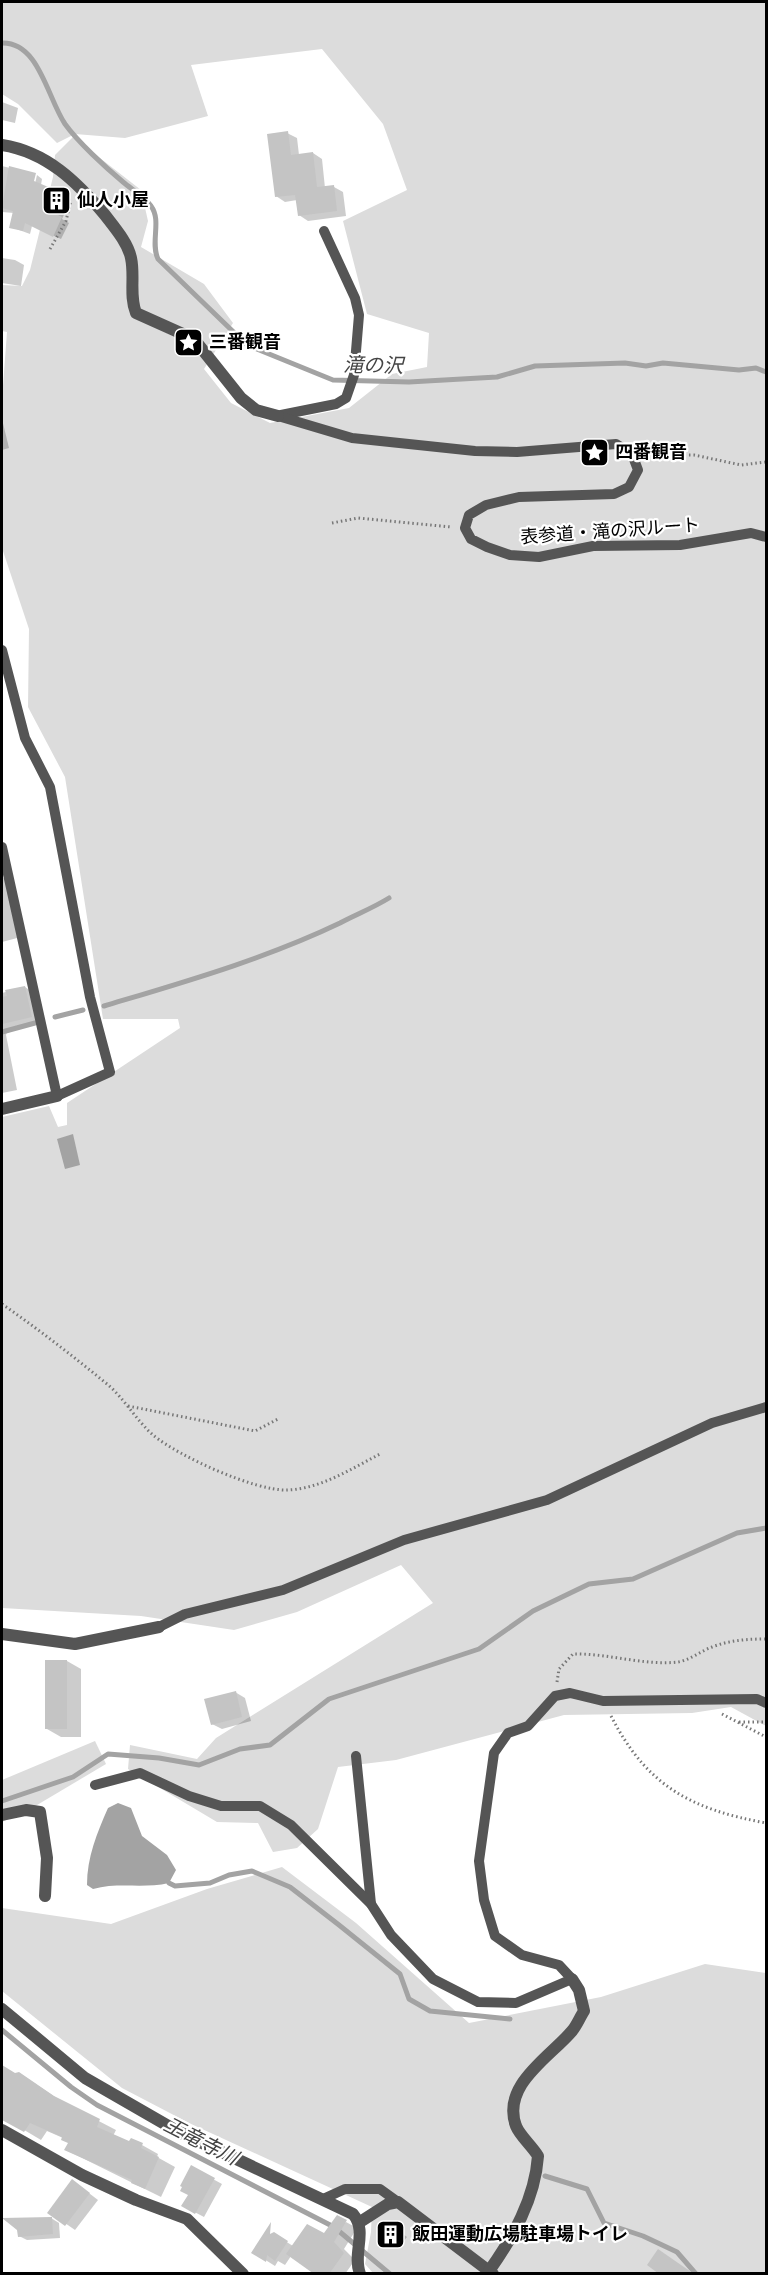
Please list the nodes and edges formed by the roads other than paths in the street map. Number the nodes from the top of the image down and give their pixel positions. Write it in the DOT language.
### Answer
graph roads {
  1 [pos="2,145"];
  2 [pos="324,231"];
  3 [pos="278,416"];
  4 [pos="766,537"];
  5 [pos="2,650"];
  6 [pos="2,847"];
  7 [pos="57,1096"];
  8 [pos="2,1109"];
  9 [pos="766,1407"];
  10 [pos="159,1627"];
  11 [pos="2,1634"];
  12 [pos="766,1702"];
  13 [pos="356,1756"];
  14 [pos="95,1785"];
  15 [pos="2,1815"];
  16 [pos="45,1896"];
  17 [pos="371,1904"];
  18 [pos="572,1979"];
  19 [pos="2,2009"];
  20 [pos="2,2130"];
  21 [pos="323,2199"];
  22 [pos="398,2202"];
  23 [pos="361,2226"];
  24 [pos="491,2272"];
  25 [pos="243,2274"];
  26 [pos="360,2274"];
  1 -- 3 [label="street"];
  2 -- 3 [label="lane"];
  3 -- 4 [label="lane, 表参道・滝の沢ルート"];
  5 -- 7 [label="lane"];
  6 -- 7 [label="lane"];
  7 -- 8 [label="street"];
  9 -- 10 [label="lane"];
  10 -- 11 [label="street"];
  12 -- 18 [label="lane"];
  13 -- 17 [label="lane"];
  14 -- 17 [label="lane"];
  15 -- 16 [label="street"];
  17 -- 18 [label="lane"];
  18 -- 24 [label="street"];
  19 -- 21 [label="street"];
  20 -- 25 [label="street"];
  21 -- 22 [label="lane"];
  21 -- 23 [label="street"];
  22 -- 23 [label="street"];
  22 -- 24 [label="street"];
  23 -- 26 [label="street"];
}
